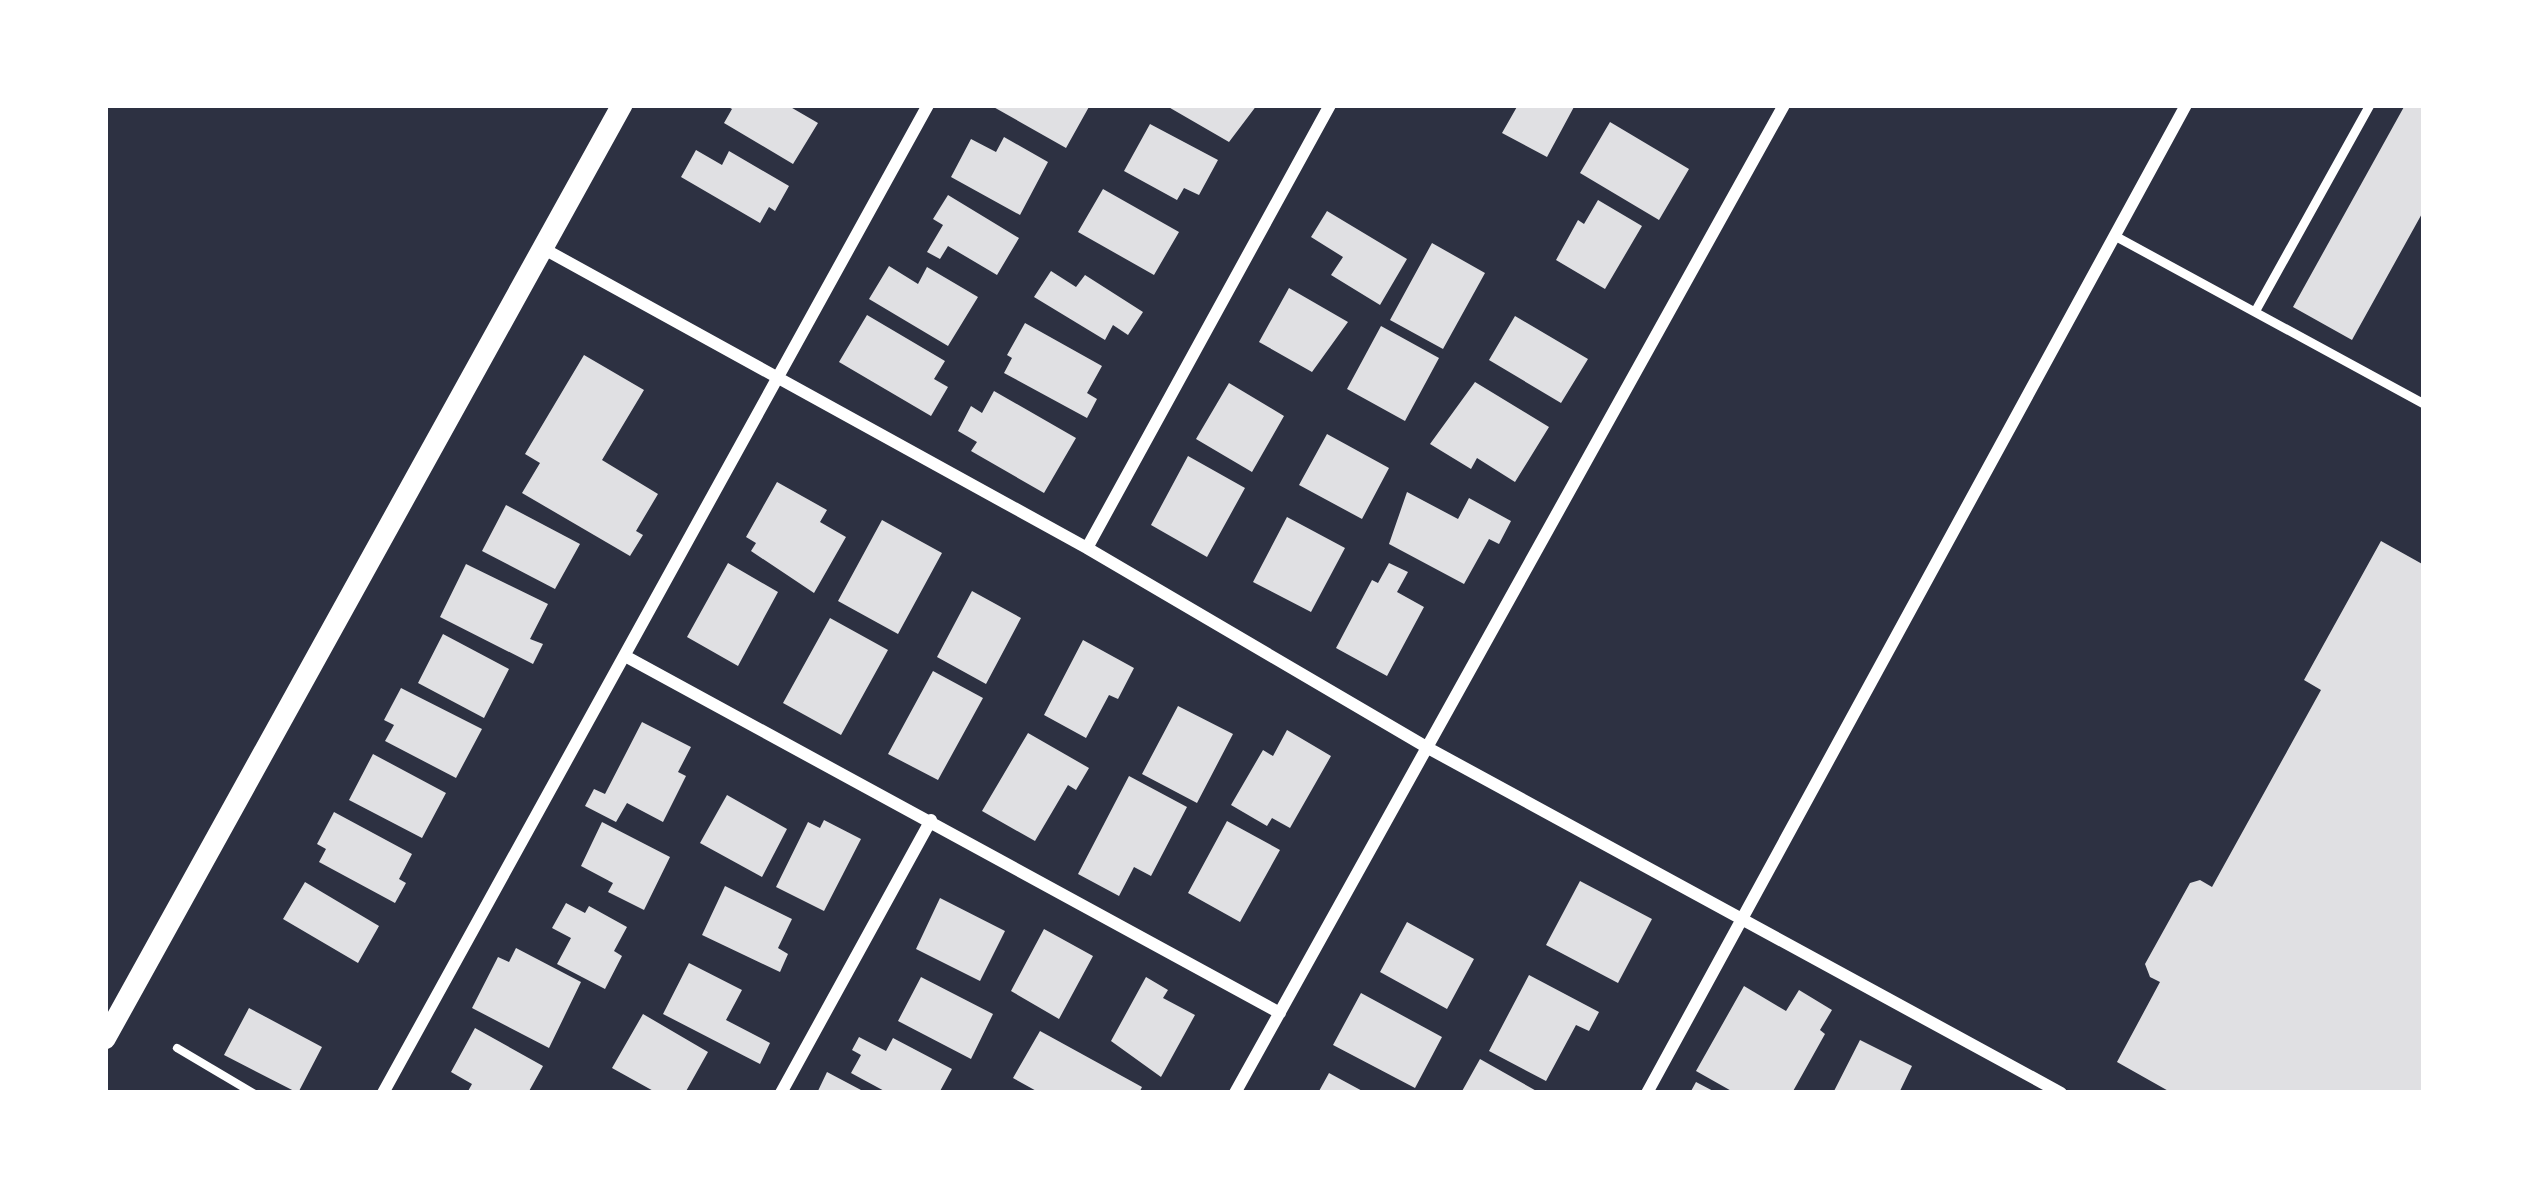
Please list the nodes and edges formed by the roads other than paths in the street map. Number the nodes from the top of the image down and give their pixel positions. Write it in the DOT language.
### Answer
graph roads {
  1 [pos="622,105"];
  2 [pos="928,105"];
  3 [pos="1330,105"];
  4 [pos="1784,105"];
  5 [pos="2186,105"];
  6 [pos="2370,105"];
  7 [pos="2115,236"];
  8 [pos="546,250"];
  9 [pos="2255,312"];
  10 [pos="777,381"];
  11 [pos="2424,404"];
  12 [pos="1087,548"];
  13 [pos="625,656"];
  14 [pos="1428,748"];
  15 [pos="931,820"];
  16 [pos="1745,917"];
  17 [pos="111,1012"];
  18 [pos="1280,1013"];
  19 [pos="105,1040"];
  20 [pos="383,1093"];
  21 [pos="781,1093"];
  22 [pos="1235,1093"];
  23 [pos="1647,1093"];
  24 [pos="2061,1093"];
  1 -- 8 [label="street"];
  2 -- 10 [label="street"];
  3 -- 12 [label="street"];
  4 -- 14 [label="street"];
  5 -- 7 [label="street"];
  6 -- 9 [label="lane"];
  7 -- 9 [label="lane"];
  7 -- 16 [label="street"];
  8 -- 10 [label="street"];
  8 -- 17 [label="street"];
  9 -- 11 [label="lane"];
  10 -- 12 [label="street"];
  10 -- 13 [label="street"];
  12 -- 14 [label="street"];
  13 -- 15 [label="street"];
  13 -- 20 [label="street"];
  14 -- 16 [label="street"];
  14 -- 18 [label="street"];
  15 -- 18 [label="street"];
  15 -- 21 [label="street"];
  16 -- 23 [label="street"];
  16 -- 24 [label="street"];
  17 -- 19 [label="street"];
  18 -- 22 [label="street"];
}
